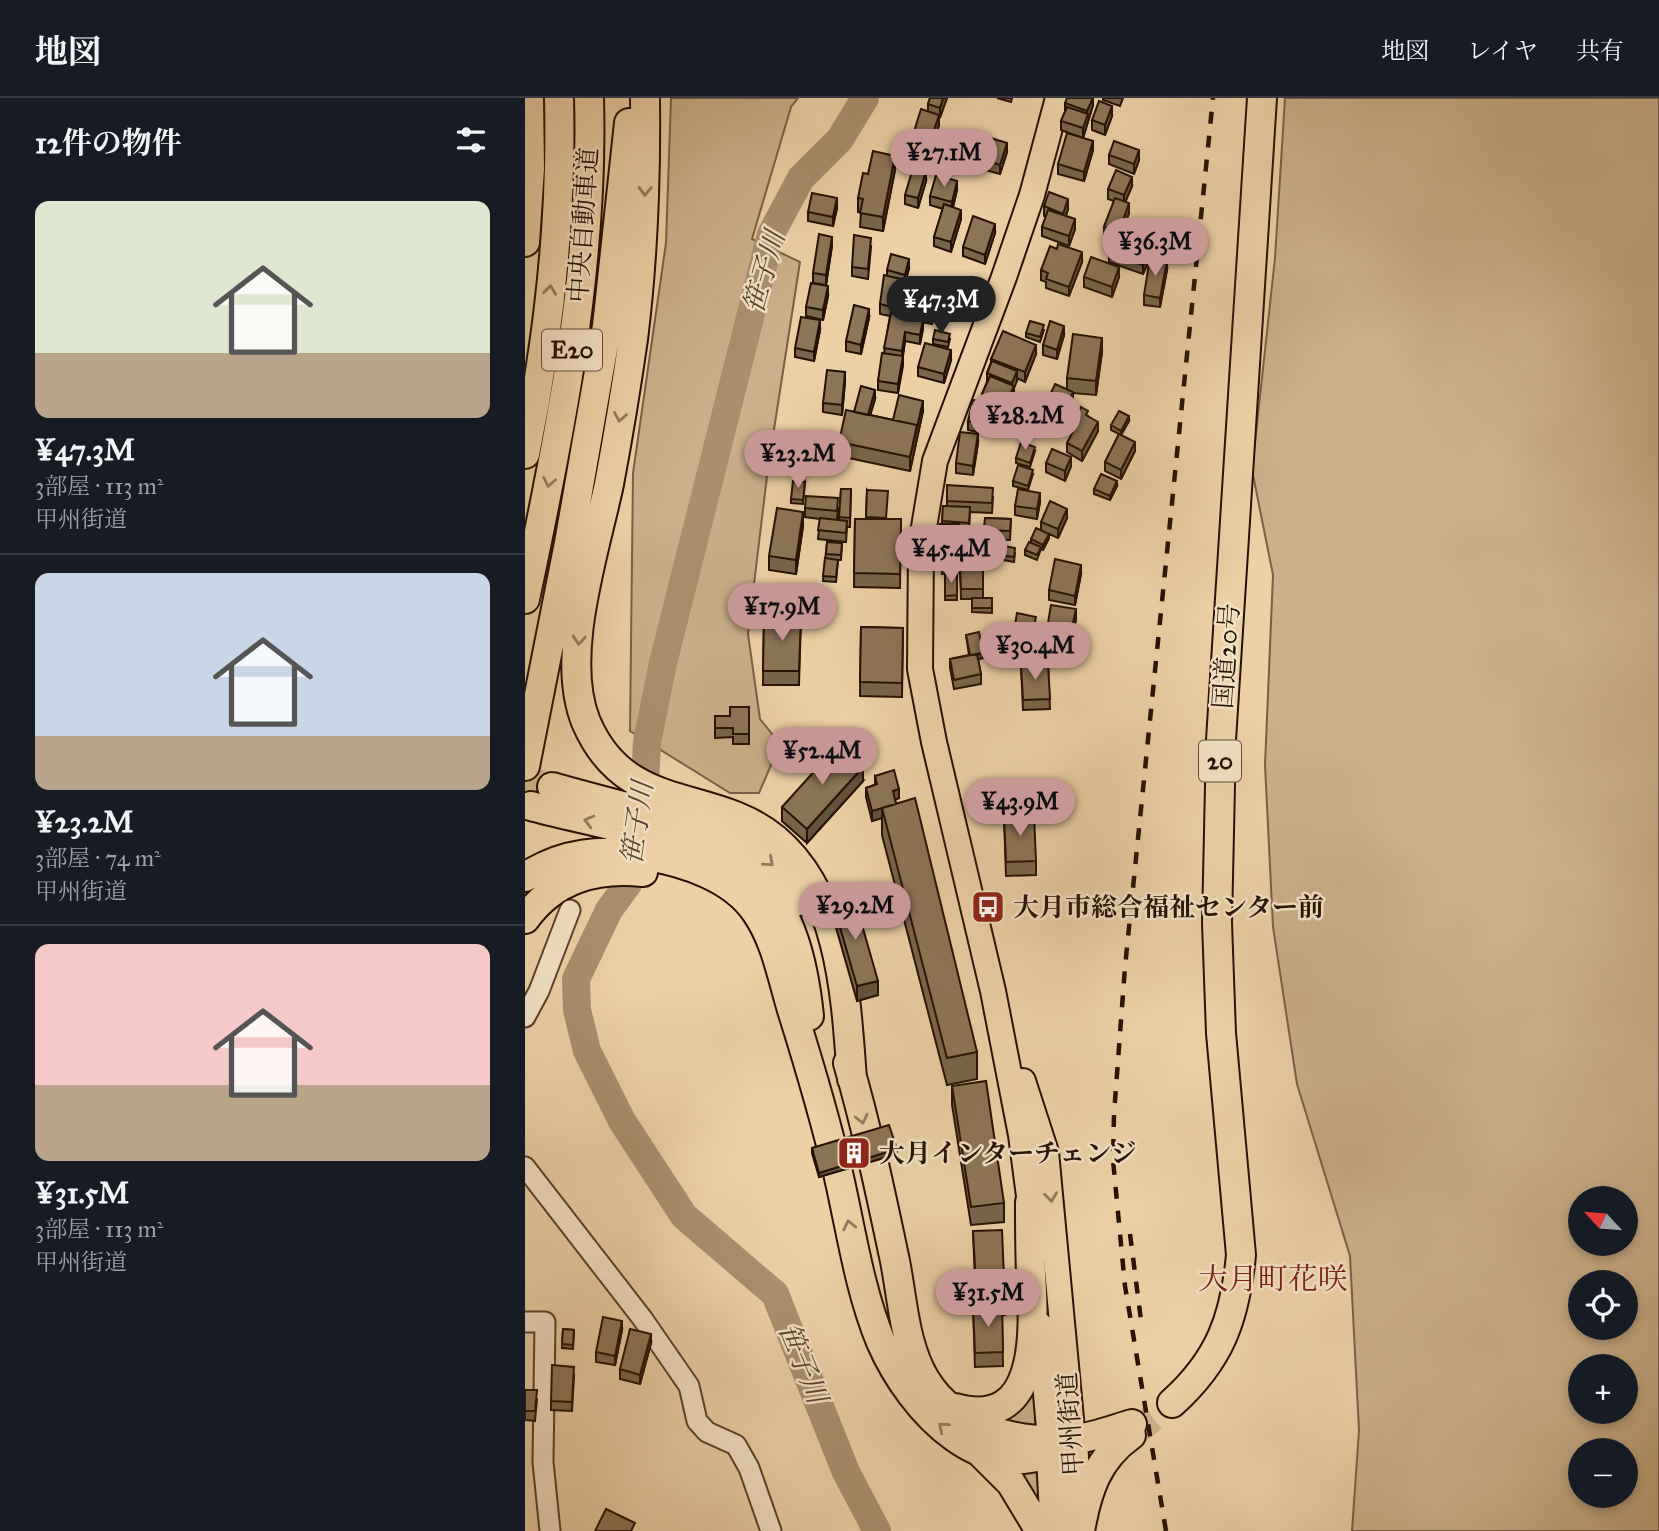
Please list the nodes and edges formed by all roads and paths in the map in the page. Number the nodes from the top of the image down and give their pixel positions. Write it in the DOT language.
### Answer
graph roads {
  1 [pos="529,98"];
  2 [pos="559,98"];
  3 [pos="589,98"];
  4 [pos="630,98"];
  5 [pos="645,98"];
  6 [pos="1058,98"];
  7 [pos="1262,98"];
  8 [pos="525,242"];
  9 [pos="525,454"];
  10 [pos="525,599"];
  11 [pos="525,766"];
  12 [pos="550,799"];
  13 [pos="703,849"];
  14 [pos="565,869"];
  15 [pos="525,877"];
  16 [pos="570,911"];
  17 [pos="525,919"];
  18 [pos="993,990"];
  19 [pos="525,1017"];
  20 [pos="816,1088"];
  21 [pos="526,1176"];
  22 [pos="1030,1202"];
  23 [pos="525,1322"];
  24 [pos="1172,1404"];
  25 [pos="949,1406"];
  26 [pos="1058,1445"];
  27 [pos="979,1452"];
  28 [pos="550,1531"];
  29 [pos="771,1531"];
  30 [pos="1040,1531"];
  31 [pos="1055,1531"];
  32 [pos="1079,1531"];
  1 -- 8 [label="highway"];
  9 -- 2 [label="highway, 中央自動車道 / E20, one-way"];
  3 -- 10 [label="highway, 中央自動車道 / E20, one-way"];
  4 -- 11 [label="highway"];
  5 -- 13 [label="highway, one-way"];
  6 -- 18 [label="main road, 甲州街道"];
  7 -- 24 [label="highway, 国道20号 / 20"];
  12 -- 13 [label="highway"];
  13 -- 14 [label="highway"];
  13 -- 20 [label="highway"];
  20 -- 13 [label="highway, one-way"];
  13 -- 25 [label="highway, one-way"];
  14 -- 15 [label="highway"];
  14 -- 17 [label="highway"];
  16 -- 19 [label="street"];
  18 -- 22 [label="main road, 甲州街道"];
  18 -- 26 [label="main road, 甲州街道, one-way"];
  27 -- 20 [label="highway, one-way"];
  21 -- 29 [label="street"];
  22 -- 25 [label="highway"];
  22 -- 26 [label="main road, 甲州街道"];
  23 -- 28 [label="street"];
  25 -- 26 [label="highway"];
  26 -- 27 [label="highway"];
  26 -- 31 [label="highway, 甲州街道"];
  26 -- 32 [label="highway, 甲州街道"];
  26 -- 32 [label="highway"];
  27 -- 30 [label="highway"];
}
